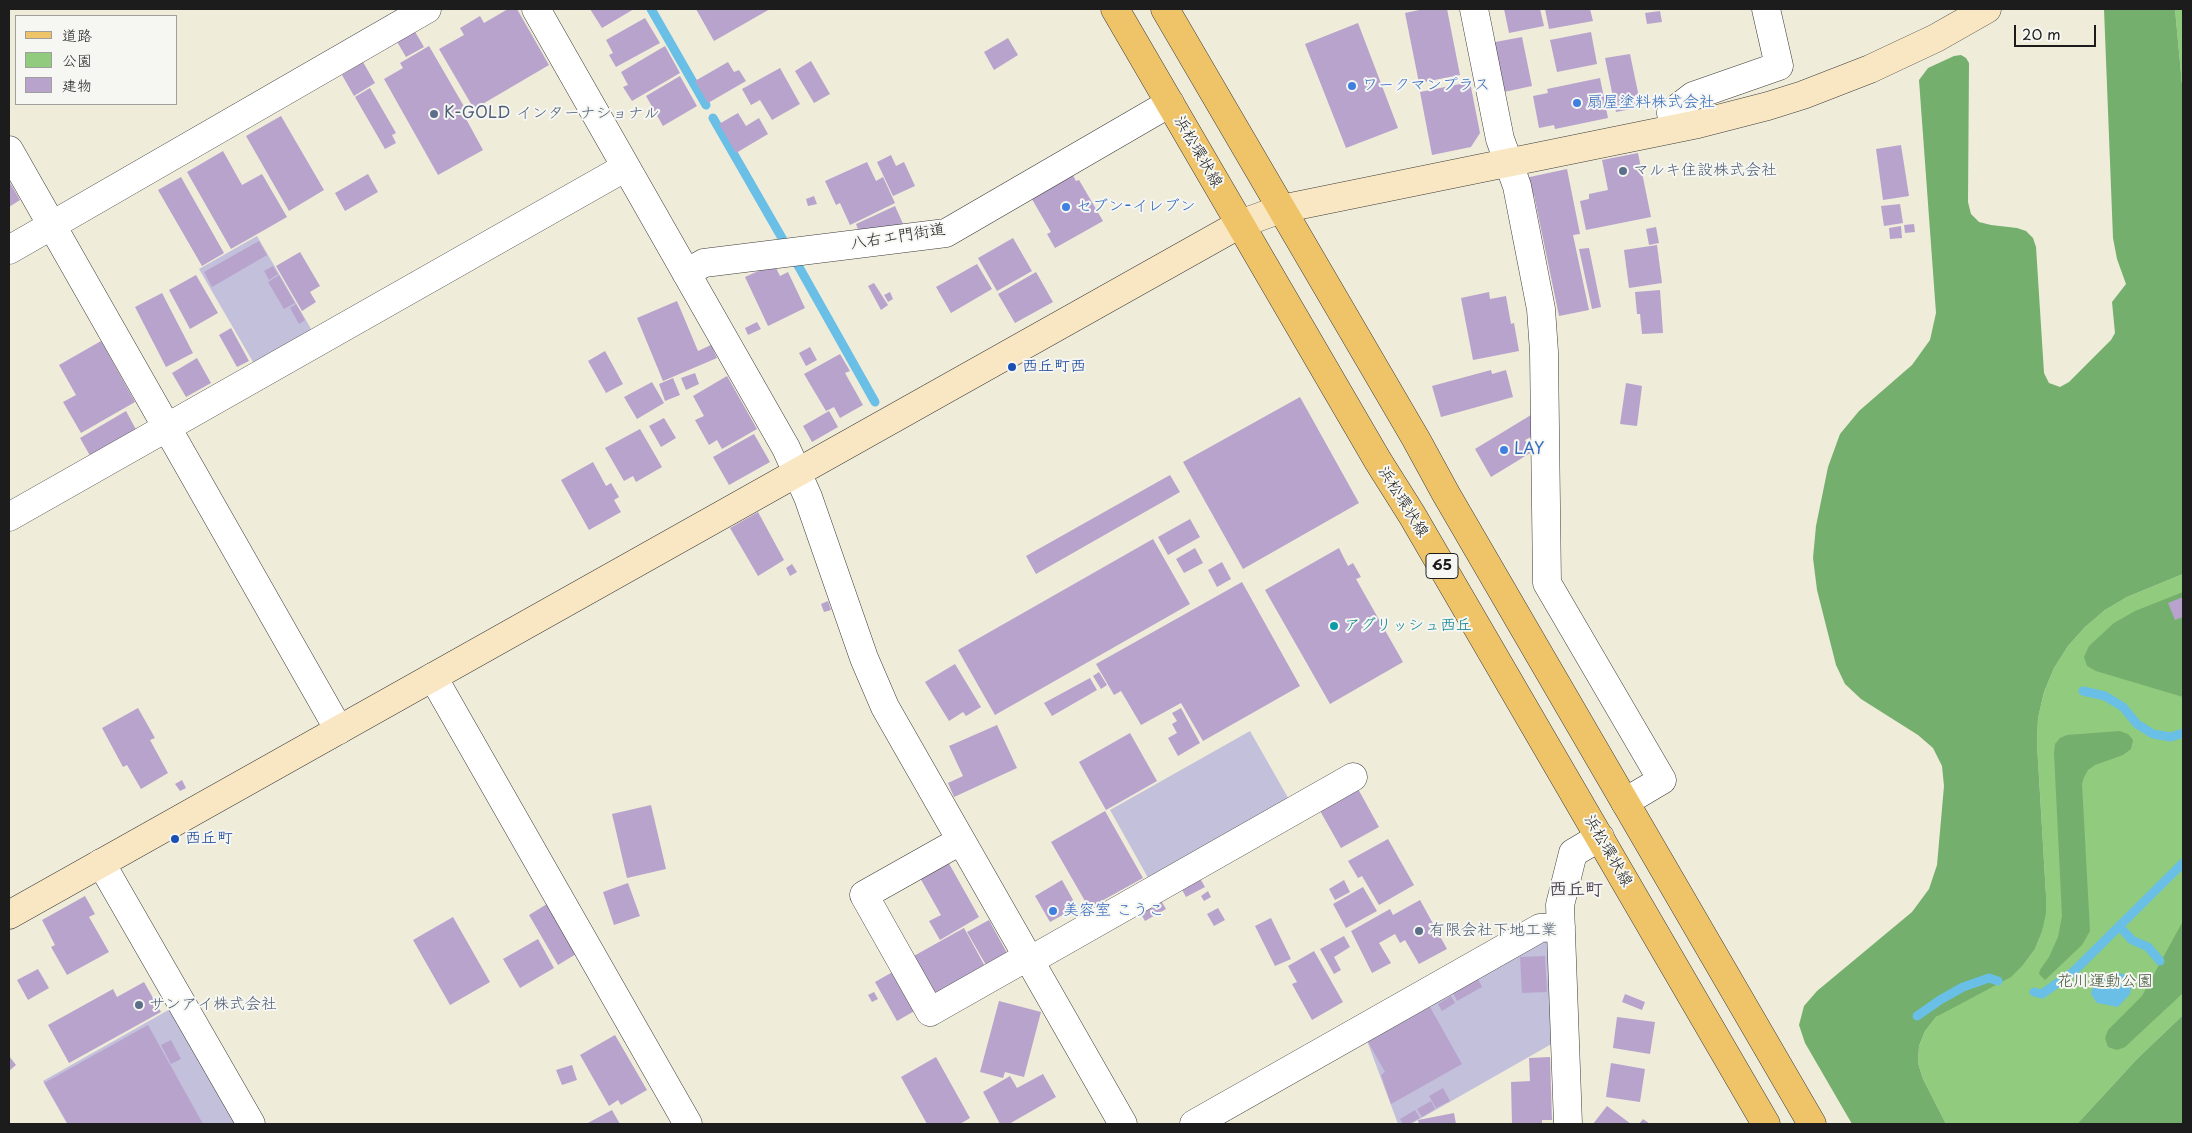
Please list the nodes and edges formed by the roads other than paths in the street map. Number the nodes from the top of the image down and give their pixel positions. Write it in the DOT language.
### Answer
graph roads {
  1 [pos="428,9"];
  2 [pos="536,9"];
  3 [pos="1115,9"];
  4 [pos="1165,9"];
  5 [pos="1474,9"];
  6 [pos="1766,9"];
  7 [pos="1987,9"];
  8 [pos="1170,104"];
  9 [pos="1674,128"];
  10 [pos="9,150"];
  11 [pos="1508,162"];
  12 [pos="626,167"];
  13 [pos="1281,209"];
  14 [pos="1240,224"];
  15 [pos="52,226"];
  16 [pos="9,250"];
  17 [pos="686,274"];
  18 [pos="167,426"];
  19 [pos="797,473"];
  20 [pos="9,517"];
  21 [pos="433,677"];
  22 [pos="339,730"];
  23 [pos="1353,777"];
  24 [pos="1625,802"];
  25 [pos="1600,838"];
  26 [pos="960,841"];
  27 [pos="102,863"];
  28 [pos="9,915"];
  29 [pos="1561,927"];
  30 [pos="1028,959"];
  31 [pos="251,1124"];
  32 [pos="688,1124"];
  33 [pos="1122,1124"];
  34 [pos="1194,1124"];
  35 [pos="1568,1124"];
  36 [pos="1766,1124"];
  37 [pos="1812,1124"];
  1 -- 15 [label="street"];
  2 -- 12 [label="street"];
  3 -- 8 [label="main road, 浜松環状線 / 65"];
  4 -- 13 [label="main road, 65"];
  5 -- 11 [label="street"];
  6 -- 9 [label="street"];
  7 -- 9 [label="street"];
  8 -- 14 [label="main road, 浜松環状線 / 65"];
  8 -- 17 [label="street, 八右エ門街道"];
  9 -- 11 [label="street"];
  10 -- 15 [label="street"];
  11 -- 13 [label="street"];
  11 -- 24 [label="street"];
  12 -- 17 [label="street"];
  12 -- 18 [label="street"];
  13 -- 14 [label="street"];
  13 -- 24 [label="main road, 65"];
  14 -- 19 [label="street"];
  14 -- 25 [label="main road, 浜松環状線 / 65"];
  15 -- 16 [label="street"];
  15 -- 18 [label="street"];
  17 -- 19 [label="street"];
  18 -- 20 [label="street"];
  18 -- 22 [label="street"];
  19 -- 21 [label="street"];
  19 -- 26 [label="street"];
  21 -- 22 [label="street"];
  21 -- 32 [label="street"];
  22 -- 27 [label="street"];
  23 -- 30 [label="street"];
  24 -- 37 [label="main road, 65"];
  25 -- 29 [label="street"];
  25 -- 36 [label="main road, 浜松環状線 / 65"];
  26 -- 30 [label="street"];
  26 -- 30 [label="street"];
  27 -- 28 [label="street"];
  27 -- 31 [label="street"];
  29 -- 34 [label="street"];
  29 -- 35 [label="street"];
  30 -- 33 [label="street"];
}
